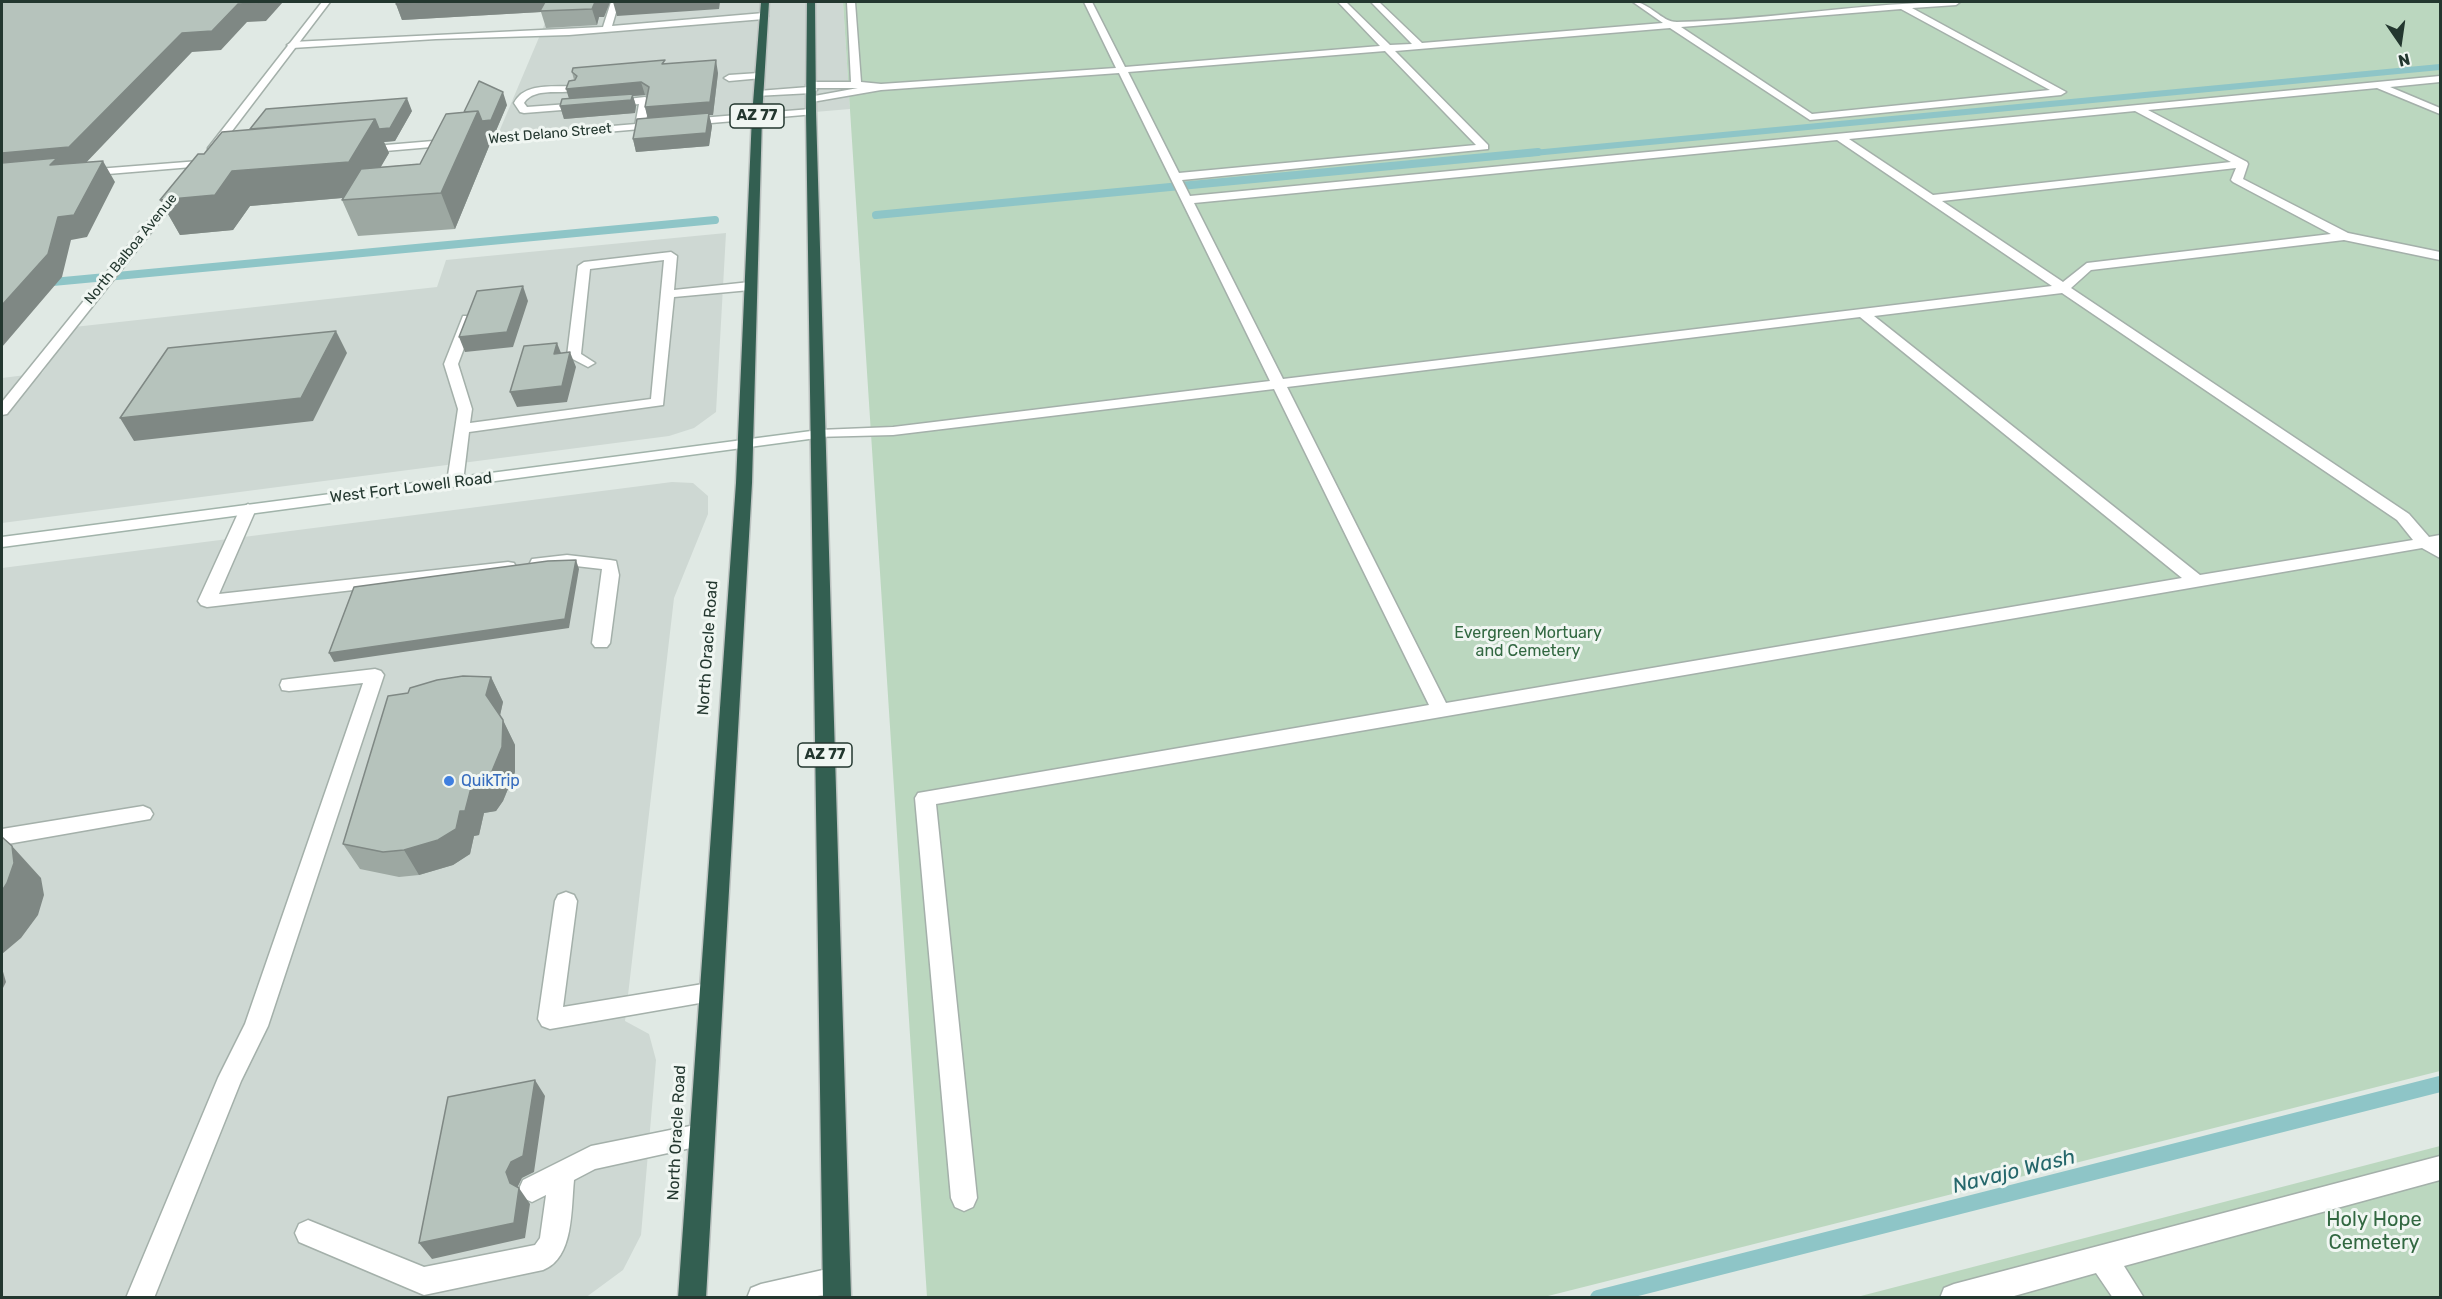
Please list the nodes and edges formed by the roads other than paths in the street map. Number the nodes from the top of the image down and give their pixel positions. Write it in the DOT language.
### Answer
graph roads {
  1 [pos="326,2"];
  2 [pos="615,2"];
  3 [pos="811,2"];
  4 [pos="851,2"];
  5 [pos="1088,2"];
  6 [pos="1342,2"];
  7 [pos="1375,2"];
  8 [pos="1637,2"];
  9 [pos="1956,2"];
  10 [pos="1897,4"];
  11 [pos="730,6"];
  12 [pos="765,8"];
  13 [pos="709,20"];
  14 [pos="1671,25"];
  15 [pos="607,29"];
  16 [pos="292,45"];
  17 [pos="1420,46"];
  18 [pos="1387,49"];
  19 [pos="1122,70"];
  20 [pos="759,76"];
  21 [pos="729,78"];
  22 [pos="2440,79"];
  23 [pos="856,85"];
  24 [pos="2378,85"];
  25 [pos="881,87"];
  26 [pos="574,89"];
  27 [pos="758,94"];
  28 [pos="811,97"];
  29 [pos="2136,108"];
  30 [pos="2440,111"];
  31 [pos="757,116"];
  32 [pos="640,126"];
  33 [pos="1839,137"];
  34 [pos="345,151"];
  35 [pos="228,161"];
  36 [pos="201,164"];
  37 [pos="2243,164"];
  38 [pos="72,174"];
  39 [pos="1175,177"];
  40 [pos="1186,200"];
  41 [pos="1931,200"];
  42 [pos="2344,236"];
  43 [pos="2417,251"];
  44 [pos="2440,256"];
  45 [pos="2440,263"];
  46 [pos="750,286"];
  47 [pos="2062,289"];
  48 [pos="668,294"];
  49 [pos="472,307"];
  50 [pos="1863,313"];
  51 [pos="588,363"];
  52 [pos="1280,384"];
  53 [pos="2,411"];
  54 [pos="462,429"];
  55 [pos="819,434"];
  56 [pos="745,444"];
  57 [pos="454,482"];
  58 [pos="248,509"];
  59 [pos="2,542"];
  60 [pos="2435,545"];
  61 [pos="2196,581"];
  62 [pos="602,643"];
  63 [pos="289,685"];
  64 [pos="1440,709"];
  65 [pos="143,814"];
  66 [pos="2,837"];
  67 [pos="566,902"];
  68 [pos="710,993"];
  69 [pos="700,1136"];
  70 [pos="2440,1168"];
  71 [pos="562,1174"];
  72 [pos="532,1189"];
  73 [pos="964,1198"];
  74 [pos="308,1233"];
  75 [pos="2102,1258"];
  76 [pos="837,1289"];
  77 [pos="140,1298"];
  78 [pos="692,1298"];
  79 [pos="761,1298"];
  80 [pos="1954,1298"];
  81 [pos="2130,1298"];
  1 -- 16 [label="street, North Balboa Avenue"];
  2 -- 15 [label="street"];
  3 -- 28 [label="highway, AZ 77"];
  4 -- 23 [label="street"];
  5 -- 19 [label="street"];
  6 -- 18 [label="street"];
  7 -- 17 [label="street"];
  8 -- 14 [label="street"];
  9 -- 10 [label="street"];
  10 -- 14 [label="street"];
  10 -- 14 [label="street"];
  11 -- 12 [label="street"];
  11 -- 13 [label="street"];
  12 -- 13 [label="street"];
  12 -- 20 [label="highway, North Oracle Road / AZ 77"];
  13 -- 15 [label="street"];
  14 -- 17 [label="street"];
  15 -- 16 [label="street"];
  16 -- 36 [label="street, North Balboa Avenue"];
  17 -- 18 [label="street"];
  18 -- 19 [label="street"];
  18 -- 39 [label="street"];
  19 -- 25 [label="street"];
  19 -- 39 [label="street"];
  20 -- 21 [label="street"];
  20 -- 27 [label="highway, North Oracle Road / AZ 77"];
  22 -- 24 [label="street"];
  23 -- 25 [label="street"];
  23 -- 28 [label="street"];
  24 -- 29 [label="street"];
  24 -- 30 [label="street"];
  25 -- 28 [label="street"];
  26 -- 32 [label="street"];
  27 -- 28 [label="street"];
  27 -- 31 [label="highway, North Oracle Road / AZ 77"];
  28 -- 31 [label="street, West Delano Street"];
  28 -- 55 [label="highway, AZ 77"];
  29 -- 33 [label="street"];
  29 -- 37 [label="street"];
  31 -- 32 [label="street, West Delano Street"];
  31 -- 46 [label="highway, North Oracle Road / AZ 77"];
  32 -- 34 [label="street, West Delano Street"];
  33 -- 40 [label="street"];
  33 -- 41 [label="street"];
  35 -- 36 [label="street"];
  36 -- 38 [label="street"];
  36 -- 53 [label="street, North Balboa Avenue"];
  37 -- 41 [label="street"];
  37 -- 42 [label="street"];
  39 -- 40 [label="street"];
  40 -- 52 [label="street"];
  41 -- 47 [label="street"];
  42 -- 43 [label="street"];
  42 -- 47 [label="street"];
  43 -- 44 [label="street"];
  43 -- 45 [label="street"];
  46 -- 48 [label="street"];
  46 -- 56 [label="highway, North Oracle Road / AZ 77"];
  47 -- 50 [label="street, West Fort Lowell Road"];
  47 -- 60 [label="street"];
  48 -- 51 [label="street"];
  48 -- 54 [label="street"];
  49 -- 54 [label="street"];
  50 -- 52 [label="street, West Fort Lowell Road"];
  50 -- 61 [label="street"];
  52 -- 55 [label="street, West Fort Lowell Road"];
  52 -- 64 [label="street"];
  54 -- 57 [label="street"];
  55 -- 56 [label="street, West Fort Lowell Road"];
  55 -- 76 [label="highway, AZ 77"];
  56 -- 57 [label="street, West Fort Lowell Road"];
  56 -- 68 [label="highway, North Oracle Road / AZ 77"];
  57 -- 58 [label="street, West Fort Lowell Road"];
  58 -- 59 [label="street, West Fort Lowell Road"];
  58 -- 62 [label="street"];
  60 -- 61 [label="street"];
  61 -- 64 [label="street"];
  63 -- 77 [label="street"];
  64 -- 73 [label="street"];
  65 -- 66 [label="street"];
  67 -- 68 [label="street"];
  68 -- 69 [label="highway, North Oracle Road / AZ 77"];
  69 -- 71 [label="street"];
  69 -- 78 [label="highway, North Oracle Road / AZ 77"];
  70 -- 75 [label="street"];
  71 -- 72 [label="street"];
  71 -- 74 [label="street"];
  75 -- 80 [label="street"];
  75 -- 81 [label="street"];
  76 -- 79 [label="street"];
}
